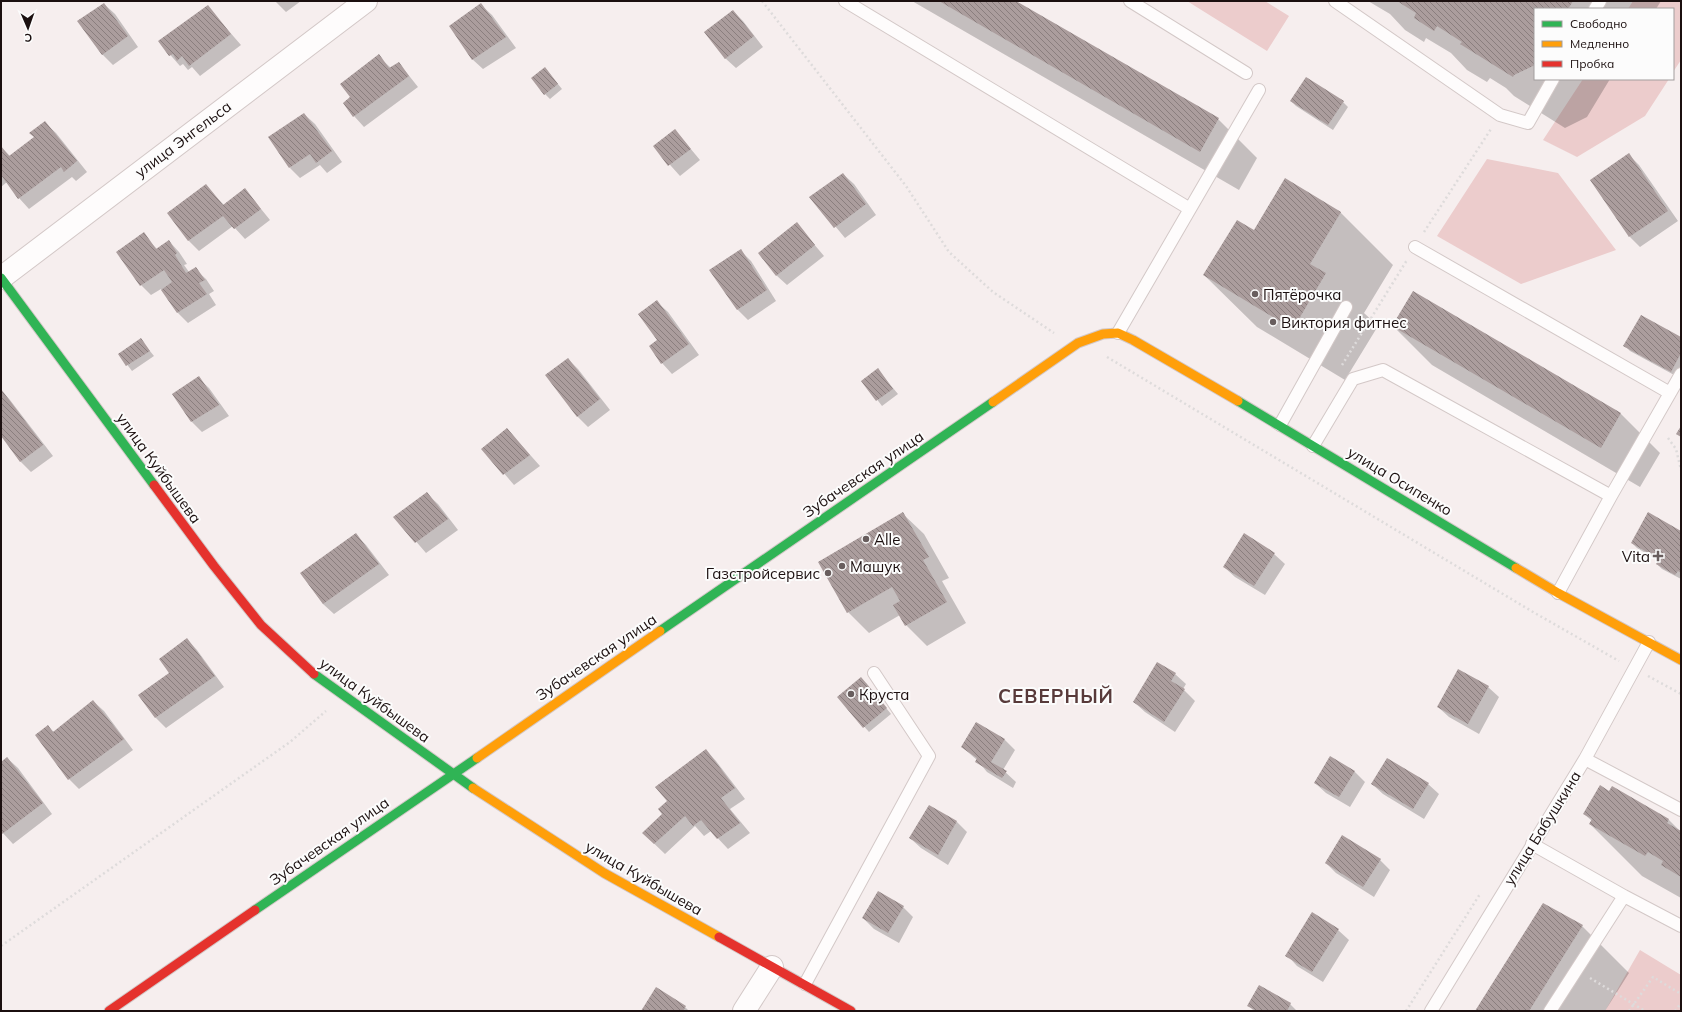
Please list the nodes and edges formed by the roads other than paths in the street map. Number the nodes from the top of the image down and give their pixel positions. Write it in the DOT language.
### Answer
graph roads {
  1 [pos="366,1"];
  2 [pos="845,1"];
  3 [pos="1130,1"];
  4 [pos="1336,1"];
  5 [pos="1246,73"];
  6 [pos="1552,80"];
  7 [pos="1259,90"];
  8 [pos="1190,209"];
  9 [pos="1415,247"];
  10 [pos="1,278"];
  11 [pos="1346,307"];
  12 [pos="1118,333"];
  13 [pos="1103,334"];
  14 [pos="1681,374"];
  15 [pos="1670,393"];
  16 [pos="1280,425"];
  17 [pos="1313,446"];
  18 [pos="1611,496"];
  19 [pos="1558,593"];
  20 [pos="1649,642"];
  21 [pos="1681,660"];
  22 [pos="874,673"];
  23 [pos="1584,759"];
  24 [pos="452,774"];
  25 [pos="1681,810"];
  26 [pos="1532,844"];
  27 [pos="1624,896"];
  28 [pos="1681,926"];
  29 [pos="772,967"];
  30 [pos="805,984"];
  31 [pos="109,1011"];
  32 [pos="744,1011"];
  33 [pos="851,1011"];
  34 [pos="1431,1011"];
  35 [pos="1550,1011"];
  1 -- 10 [label="street, улица Энгельса"];
  2 -- 8 [label="lane"];
  3 -- 5 [label="lane"];
  4 -- 6 [label="lane"];
  7 -- 8 [label="lane"];
  8 -- 12 [label="lane"];
  9 -- 15 [label="lane"];
  10 -- 24 [label="street, улица Куйбышева"];
  11 -- 16 [label="lane"];
  12 -- 13 [label="street, улица Осипенко"];
  12 -- 16 [label="street, улица Осипенко"];
  13 -- 24 [label="street, Зубачевская улица"];
  14 -- 15 [label="lane"];
  15 -- 18 [label="lane"];
  16 -- 17 [label="street, улица Осипенко"];
  17 -- 18 [label="lane"];
  17 -- 19 [label="street, улица Осипенко"];
  18 -- 19 [label="lane"];
  19 -- 20 [label="street, улица Осипенко"];
  20 -- 21 [label="street, улица Осипенко"];
  20 -- 23 [label="lane, улица Бабушкина"];
  22 -- 30 [label="lane"];
  23 -- 25 [label="lane"];
  23 -- 26 [label="lane, улица Бабушкина"];
  24 -- 29 [label="street, улица Куйбышева"];
  24 -- 31 [label="street, Зубачевская улица"];
  26 -- 27 [label="lane"];
  26 -- 34 [label="lane, улица Бабушкина"];
  27 -- 28 [label="lane"];
  27 -- 35 [label="lane"];
  29 -- 30 [label="street, улица Куйбышева"];
  29 -- 32 [label="street"];
  30 -- 33 [label="street, улица Куйбышева"];
}
